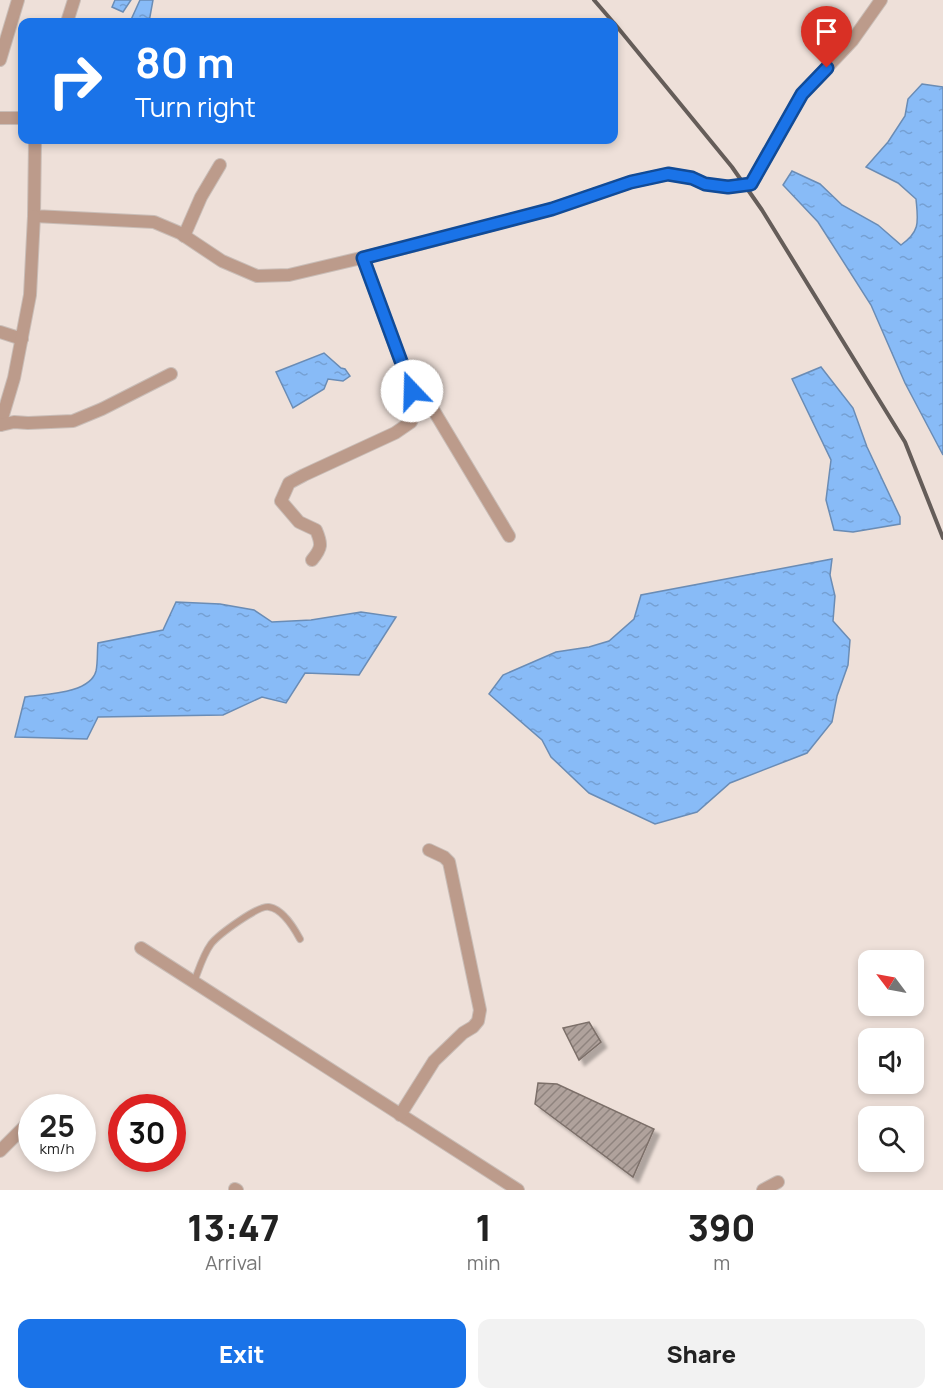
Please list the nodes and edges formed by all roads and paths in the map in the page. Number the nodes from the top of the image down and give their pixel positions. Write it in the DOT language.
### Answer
graph roads {
  1 [pos="18,0"];
  2 [pos="74,0"];
  3 [pos="882,0"];
  4 [pos="68,18"];
  5 [pos="0,60"];
  6 [pos="0,118"];
  7 [pos="18,118"];
  8 [pos="35,144"];
  9 [pos="220,165"];
  10 [pos="34,216"];
  11 [pos="184,236"];
  12 [pos="363,258"];
  13 [pos="0,332"];
  14 [pos="22,339"];
  15 [pos="171,374"];
  16 [pos="417,406"];
  17 [pos="1,425"];
  18 [pos="509,536"];
  19 [pos="312,560"];
  20 [pos="429,850"];
  21 [pos="300,939"];
  22 [pos="141,948"];
  23 [pos="193,982"];
  24 [pos="400,1115"];
  25 [pos="18,1133"];
  26 [pos="0,1151"];
  27 [pos="778,1182"];
  28 [pos="518,1190"];
  29 [pos="763,1190"];
  1 -- 5 [label="street"];
  2 -- 4 [label="street"];
  3 -- 12 [label="street"];
  6 -- 7 [label="street"];
  8 -- 10 [label="street"];
  9 -- 11 [label="street"];
  10 -- 11 [label="street"];
  10 -- 14 [label="street"];
  11 -- 12 [label="street"];
  12 -- 16 [label="street"];
  13 -- 14 [label="street"];
  14 -- 17 [label="street"];
  15 -- 17 [label="street"];
  16 -- 18 [label="street"];
  16 -- 19 [label="street"];
  20 -- 24 [label="street"];
  21 -- 23 [label="lane"];
  22 -- 23 [label="street"];
  23 -- 24 [label="street"];
  24 -- 28 [label="street"];
  25 -- 26 [label="street"];
  27 -- 29 [label="street"];
}
